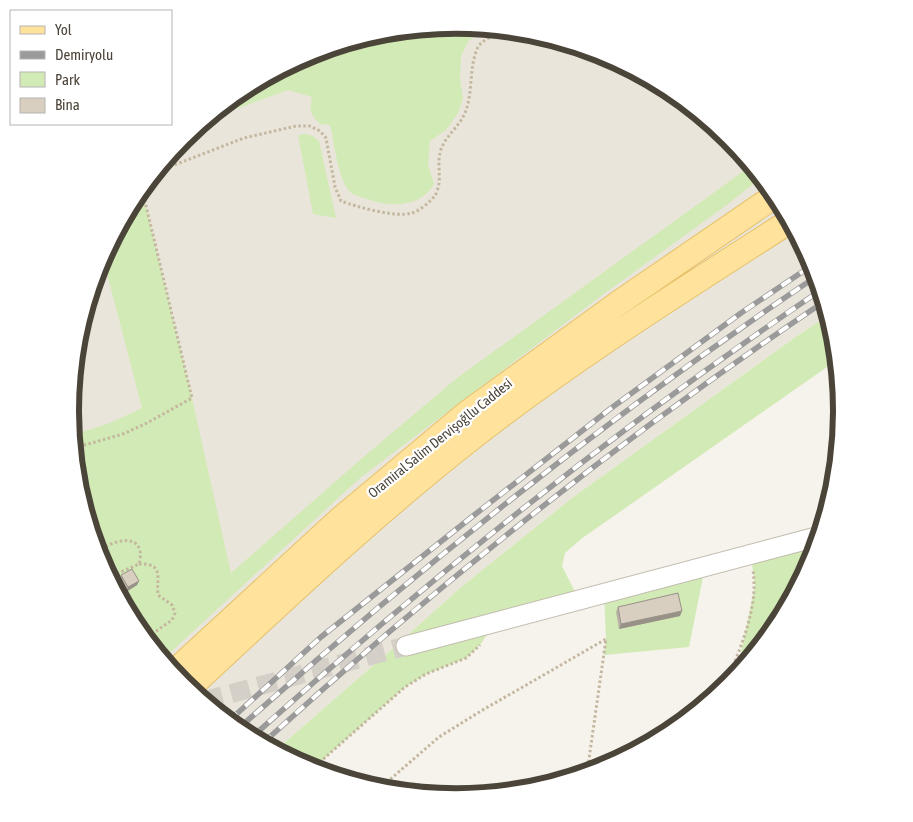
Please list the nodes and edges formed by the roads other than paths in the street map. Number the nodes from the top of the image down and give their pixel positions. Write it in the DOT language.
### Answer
graph roads {
  1 [pos="769,200"];
  2 [pos="784,225"];
  3 [pos="812,538"];
  4 [pos="406,646"];
  5 [pos="180,667"];
  6 [pos="195,683"];
  1 -- 5 [label="main road, Oramiral Salim Dervişoğllu Caddesi"];
  2 -- 6 [label="main road, Oramiral Salim Dervişoğllu Caddesi"];
  3 -- 4 [label="lane"];
}
